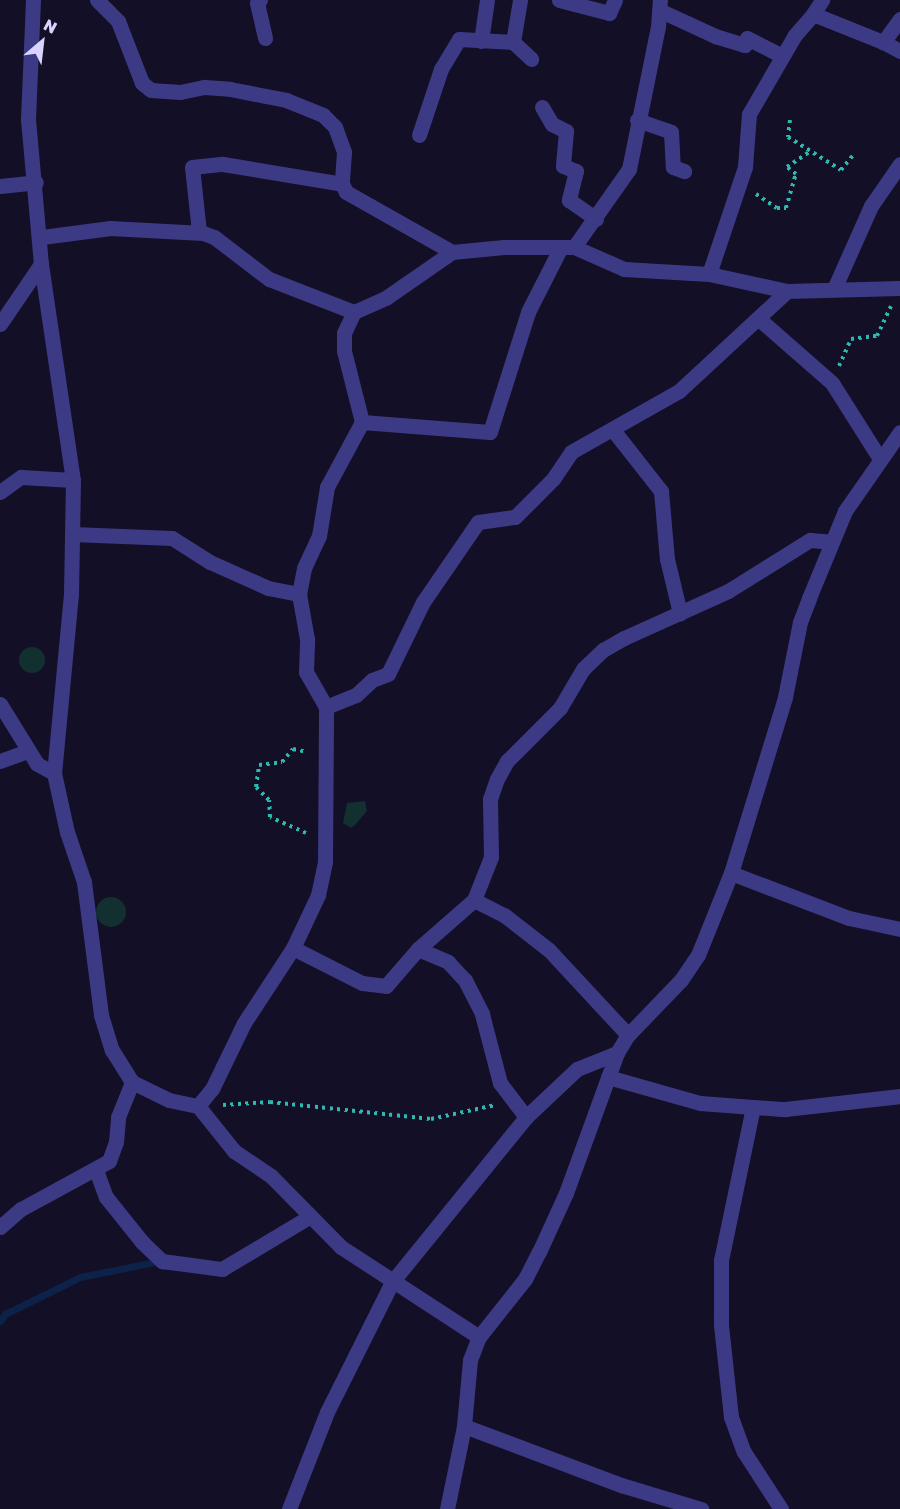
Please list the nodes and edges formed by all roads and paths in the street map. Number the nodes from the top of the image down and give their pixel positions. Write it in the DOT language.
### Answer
graph roads {
  1 [pos="33,0"];
  2 [pos="96,0"];
  3 [pos="487,0"];
  4 [pos="520,0"];
  5 [pos="559,0"];
  6 [pos="615,0"];
  7 [pos="822,0"];
  8 [pos="254,1"];
  9 [pos="660,5"];
  10 [pos="813,14"];
  11 [pos="900,20"];
  12 [pos="265,38"];
  13 [pos="481,41"];
  14 [pos="513,42"];
  15 [pos="884,42"];
  16 [pos="900,51"];
  17 [pos="781,55"];
  18 [pos="531,59"];
  19 [pos="542,107"];
  20 [pos="637,120"];
  21 [pos="790,120"];
  22 [pos="419,135"];
  23 [pos="809,152"];
  24 [pos="854,154"];
  25 [pos="900,164"];
  26 [pos="684,171"];
  27 [pos="36,182"];
  28 [pos="342,184"];
  29 [pos="0,186"];
  30 [pos="739,186"];
  31 [pos="596,219"];
  32 [pos="199,232"];
  33 [pos="42,237"];
  34 [pos="568,247"];
  35 [pos="452,252"];
  36 [pos="41,264"];
  37 [pos="710,274"];
  38 [pos="834,289"];
  39 [pos="896,289"];
  40 [pos="787,291"];
  41 [pos="354,312"];
  42 [pos="759,319"];
  43 [pos="0,324"];
  44 [pos="832,383"];
  45 [pos="362,422"];
  46 [pos="614,430"];
  47 [pos="900,432"];
  48 [pos="880,459"];
  49 [pos="73,480"];
  50 [pos="0,492"];
  51 [pos="72,534"];
  52 [pos="831,542"];
  53 [pos="299,594"];
  54 [pos="680,613"];
  55 [pos="0,704"];
  56 [pos="326,707"];
  57 [pos="28,751"];
  58 [pos="328,757"];
  59 [pos="0,761"];
  60 [pos="54,773"];
  61 [pos="323,837"];
  62 [pos="731,873"];
  63 [pos="474,900"];
  64 [pos="900,929"];
  65 [pos="293,948"];
  66 [pos="418,949"];
  67 [pos="628,1035"];
  68 [pos="617,1053"];
  69 [pos="608,1077"];
  70 [pos="132,1082"];
  71 [pos="900,1096"];
  72 [pos="513,1103"];
  73 [pos="198,1106"];
  74 [pos="753,1107"];
  75 [pos="526,1117"];
  76 [pos="96,1170"];
  77 [pos="309,1217"];
  78 [pos="0,1227"];
  79 [pos="392,1282"];
  80 [pos="479,1337"];
  81 [pos="465,1426"];
  82 [pos="289,1509"];
  83 [pos="447,1509"];
  84 [pos="701,1509"];
  85 [pos="781,1509"];
  1 -- 27 [label="street"];
  2 -- 28 [label="street"];
  3 -- 13 [label="street"];
  4 -- 14 [label="street"];
  5 -- 6 [label="street"];
  7 -- 10 [label="street"];
  8 -- 12 [label="street"];
  9 -- 17 [label="street"];
  9 -- 20 [label="street"];
  10 -- 15 [label="street"];
  10 -- 17 [label="street"];
  11 -- 15 [label="street"];
  13 -- 14 [label="street"];
  13 -- 22 [label="street"];
  14 -- 18 [label="street"];
  15 -- 16 [label="street"];
  17 -- 30 [label="street"];
  19 -- 31 [label="street"];
  20 -- 26 [label="street"];
  20 -- 31 [label="street"];
  21 -- 23 [label="path"];
  23 -- 24 [label="path"];
  23 -- 30 [label="path"];
  25 -- 38 [label="street"];
  27 -- 29 [label="street"];
  27 -- 33 [label="street"];
  28 -- 32 [label="street"];
  28 -- 35 [label="street"];
  30 -- 37 [label="street"];
  31 -- 34 [label="street"];
  32 -- 33 [label="street"];
  32 -- 41 [label="street"];
  33 -- 36 [label="street"];
  34 -- 35 [label="street"];
  34 -- 37 [label="street"];
  34 -- 45 [label="street"];
  35 -- 41 [label="street"];
  36 -- 43 [label="street"];
  36 -- 49 [label="street"];
  37 -- 40 [label="street"];
  38 -- 39 [label="street"];
  38 -- 40 [label="street"];
  39 -- 44 [label="path"];
  40 -- 42 [label="street"];
  41 -- 45 [label="street"];
  42 -- 44 [label="street"];
  42 -- 46 [label="street"];
  44 -- 48 [label="street"];
  45 -- 53 [label="street"];
  46 -- 54 [label="street"];
  46 -- 56 [label="street"];
  47 -- 48 [label="street"];
  48 -- 52 [label="street"];
  49 -- 50 [label="street"];
  49 -- 51 [label="street"];
  51 -- 53 [label="street"];
  51 -- 60 [label="street"];
  52 -- 54 [label="street"];
  52 -- 62 [label="street"];
  53 -- 56 [label="street"];
  54 -- 63 [label="street"];
  55 -- 57 [label="street"];
  56 -- 58 [label="street"];
  57 -- 59 [label="street"];
  57 -- 60 [label="street"];
  58 -- 61 [label="street"];
  58 -- 61 [label="path"];
  60 -- 70 [label="street"];
  61 -- 65 [label="street"];
  62 -- 64 [label="street"];
  62 -- 67 [label="street"];
  63 -- 66 [label="street"];
  63 -- 67 [label="street"];
  65 -- 66 [label="street"];
  65 -- 73 [label="street"];
  66 -- 72 [label="street"];
  67 -- 68 [label="street"];
  68 -- 69 [label="street"];
  68 -- 75 [label="street"];
  69 -- 74 [label="street"];
  69 -- 80 [label="street"];
  70 -- 73 [label="street"];
  70 -- 76 [label="street"];
  71 -- 74 [label="street"];
  72 -- 73 [label="path"];
  72 -- 75 [label="street"];
  73 -- 77 [label="street"];
  74 -- 85 [label="street"];
  75 -- 79 [label="street"];
  76 -- 77 [label="street"];
  76 -- 78 [label="street"];
  77 -- 79 [label="street"];
  79 -- 80 [label="street"];
  79 -- 82 [label="street"];
  80 -- 81 [label="street"];
  81 -- 83 [label="street"];
  81 -- 84 [label="street"];
}
